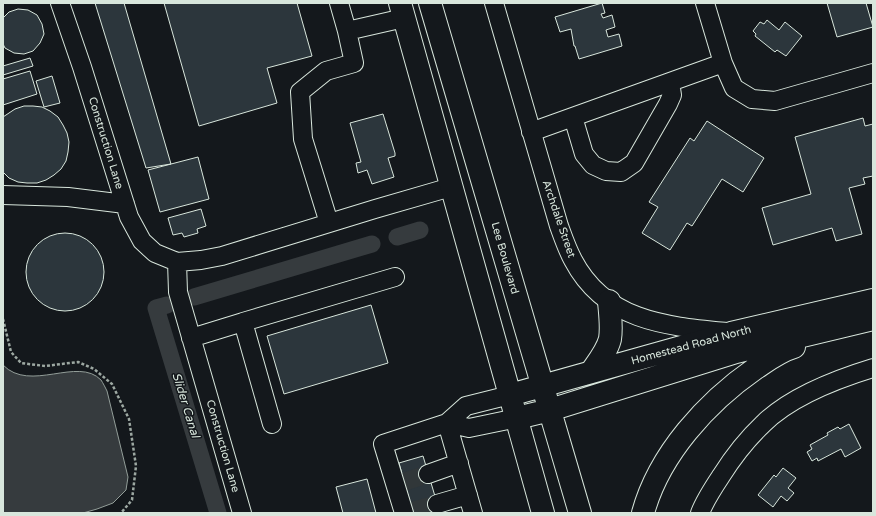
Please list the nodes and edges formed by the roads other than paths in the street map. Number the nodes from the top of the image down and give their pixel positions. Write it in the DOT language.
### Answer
graph roads {
  1 [pos="60,3"];
  2 [pos="339,3"];
  3 [pos="421,3"];
  4 [pos="494,3"];
  5 [pos="705,3"];
  6 [pos="402,10"];
  7 [pos="433,12"];
  8 [pos="347,31"];
  9 [pos="723,63"];
  10 [pos="873,73"];
  11 [pos="670,82"];
  12 [pos="572,117"];
  13 [pos="531,132"];
  14 [pos="451,187"];
  15 [pos="3,195"];
  16 [pos="125,204"];
  17 [pos="329,223"];
  18 [pos="177,262"];
  19 [pos="395,277"];
  20 [pos="873,300"];
  21 [pos="609,301"];
  22 [pos="873,319"];
  23 [pos="243,322"];
  24 [pos="834,328"];
  25 [pos="731,333"];
  26 [pos="191,338"];
  27 [pos="873,368"];
  28 [pos="591,372"];
  29 [pos="543,386"];
  30 [pos="510,395"];
  31 [pos="550,410"];
  32 [pos="517,418"];
  33 [pos="447,423"];
  34 [pos="272,424"];
  35 [pos="458,463"];
  36 [pos="428,474"];
  37 [pos="468,495"];
  38 [pos="437,504"];
  39 [pos="408,512"];
  40 [pos="242,513"];
  41 [pos="473,513"];
  42 [pos="543,513"];
  43 [pos="580,513"];
  44 [pos="643,513"];
  45 [pos="700,513"];
  1 -- 16 [label="street, Construction Lane"];
  2 -- 8 [label="street"];
  3 -- 7 [label="main road"];
  4 -- 13 [label="street, Archdale Street"];
  5 -- 9 [label="street"];
  6 -- 8 [label="street"];
  6 -- 14 [label="main road"];
  7 -- 29 [label="main road, Lee Boulevard"];
  8 -- 17 [label="street"];
  9 -- 10 [label="street"];
  9 -- 11 [label="street"];
  11 -- 12 [label="street"];
  11 -- 12 [label="street"];
  12 -- 13 [label="street"];
  13 -- 21 [label="street, Archdale Street"];
  14 -- 17 [label="street, Construction Lane"];
  14 -- 30 [label="main road"];
  15 -- 16 [label="street"];
  16 -- 18 [label="street, Construction Lane"];
  17 -- 18 [label="street, Construction Lane"];
  18 -- 26 [label="street, Construction Lane"];
  19 -- 23 [label="street"];
  20 -- 25 [label="main road, Homestead Road North"];
  21 -- 25 [label="street, Archdale Street"];
  21 -- 28 [label="main road"];
  22 -- 24 [label="main road, Homestead Road North"];
  23 -- 26 [label="street"];
  23 -- 34 [label="street"];
  24 -- 31 [label="main road, Homestead Road North"];
  24 -- 44 [label="main road"];
  25 -- 28 [label="main road, Homestead Road North"];
  26 -- 40 [label="street, Construction Lane"];
  27 -- 45 [label="street"];
  28 -- 29 [label="main road, Homestead Road North"];
  29 -- 30 [label="main road, Homestead Road North"];
  29 -- 31 [label="main road, Lee Boulevard"];
  30 -- 32 [label="main road"];
  30 -- 33 [label="street"];
  31 -- 32 [label="main road, Homestead Road North"];
  31 -- 43 [label="main road, Lee Boulevard"];
  32 -- 33 [label="street"];
  32 -- 42 [label="main road"];
  33 -- 35 [label="street"];
  33 -- 39 [label="street"];
  35 -- 36 [label="street"];
  35 -- 37 [label="street"];
  37 -- 38 [label="street"];
  37 -- 41 [label="street"];
}
